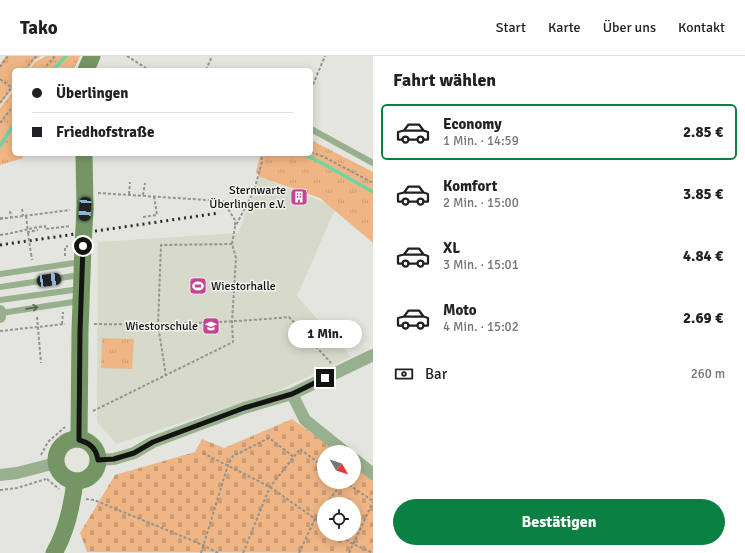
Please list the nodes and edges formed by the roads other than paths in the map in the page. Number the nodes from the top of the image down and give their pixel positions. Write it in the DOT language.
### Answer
graph roads {
  1 [pos="92,56"];
  2 [pos="87,68"];
  3 [pos="313,131"];
  4 [pos="84,156"];
  5 [pos="373,163"];
  6 [pos="0,274"];
  7 [pos="82,274"];
  8 [pos="0,287"];
  9 [pos="0,300"];
  10 [pos="0,314"];
  11 [pos="373,355"];
  12 [pos="292,394"];
  13 [pos="79,440"];
  14 [pos="336,445"];
  15 [pos="98,460"];
  16 [pos="49,464"];
  17 [pos="361,465"];
  18 [pos="373,474"];
  19 [pos="0,475"];
  20 [pos="76,481"];
  21 [pos="58,551"];
  1 -- 2 [label="street"];
  3 -- 5 [label="lane"];
  4 -- 7 [label="street, bridge"];
  6 -- 7 [label="lane"];
  7 -- 8 [label="lane"];
  7 -- 9 [label="lane"];
  10 -- 7 [label="lane, one-way"];
  7 -- 13 [label="street"];
  11 -- 12 [label="street"];
  12 -- 14 [label="street"];
  12 -- 15 [label="street"];
  13 -- 15 [label="street"];
  13 -- 16 [label="street"];
  15 -- 20 [label="street"];
  16 -- 19 [label="street"];
  16 -- 20 [label="street"];
  17 -- 18 [label="street"];
  20 -- 21 [label="street"];
}
